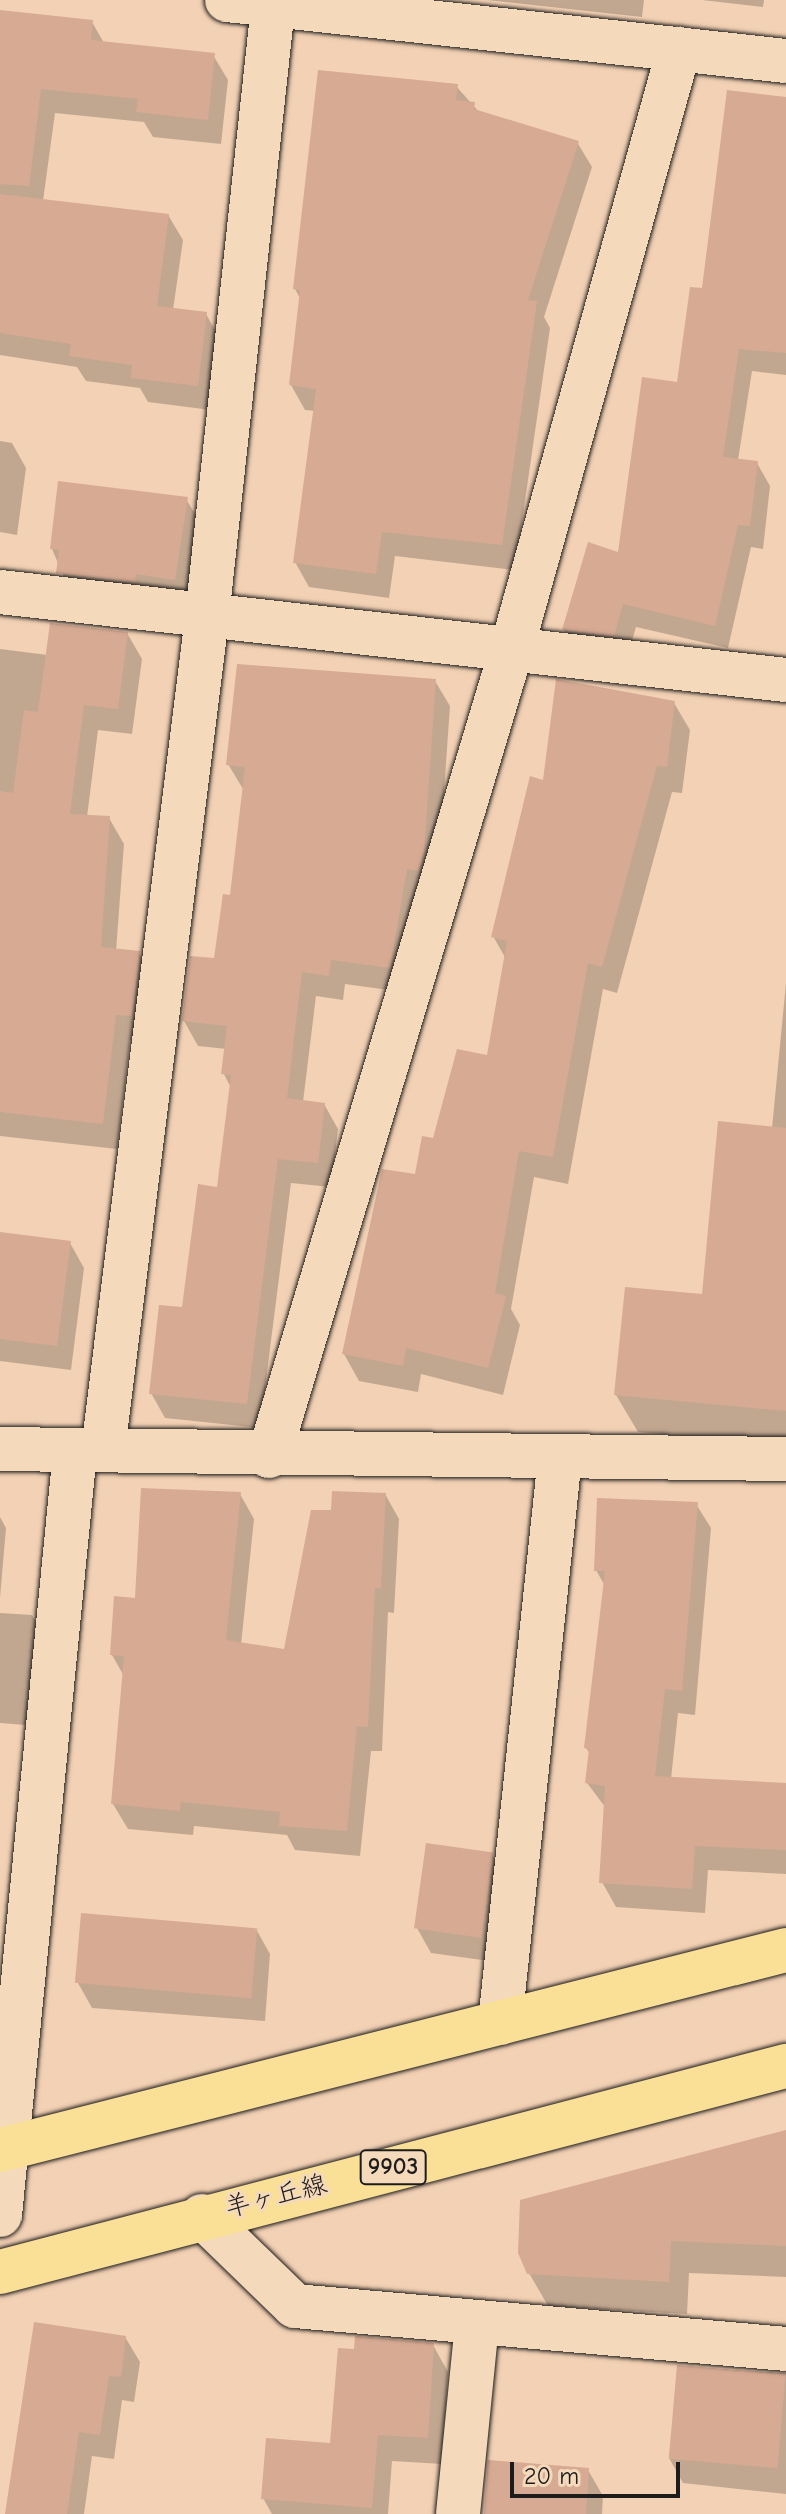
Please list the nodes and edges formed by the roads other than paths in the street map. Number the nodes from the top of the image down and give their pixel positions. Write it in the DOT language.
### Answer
graph roads {
  1 [pos="227,0"];
  2 [pos="273,6"];
  3 [pos="679,49"];
  4 [pos="786,61"];
  5 [pos="0,592"];
  6 [pos="207,617"];
  7 [pos="512,648"];
  8 [pos="786,680"];
  9 [pos="0,1449"];
  10 [pos="89,1451"];
  11 [pos="269,1456"];
  12 [pos="560,1457"];
  13 [pos="786,1459"];
  14 [pos="786,1950"];
  15 [pos="500,2023"];
  16 [pos="786,2066"];
  17 [pos="3,2150"];
  18 [pos="0,2215"];
  19 [pos="202,2216"];
  20 [pos="0,2272"];
  21 [pos="477,2323"];
  22 [pos="786,2349"];
  23 [pos="458,2514"];
  1 -- 2 [label="street"];
  2 -- 3 [label="street"];
  2 -- 6 [label="street"];
  3 -- 4 [label="street"];
  3 -- 7 [label="street"];
  5 -- 6 [label="street"];
  6 -- 7 [label="street"];
  6 -- 10 [label="street"];
  7 -- 8 [label="street"];
  7 -- 11 [label="street"];
  9 -- 10 [label="street"];
  10 -- 11 [label="street"];
  10 -- 17 [label="street"];
  11 -- 12 [label="street"];
  12 -- 13 [label="street"];
  12 -- 15 [label="street"];
  14 -- 15 [label="main road"];
  15 -- 17 [label="main road"];
  16 -- 19 [label="main road, 羊ヶ丘線 / 9903"];
  17 -- 18 [label="street"];
  19 -- 20 [label="main road, 羊ヶ丘線 / 9903"];
  19 -- 21 [label="street"];
  21 -- 22 [label="street"];
  21 -- 23 [label="street"];
}
